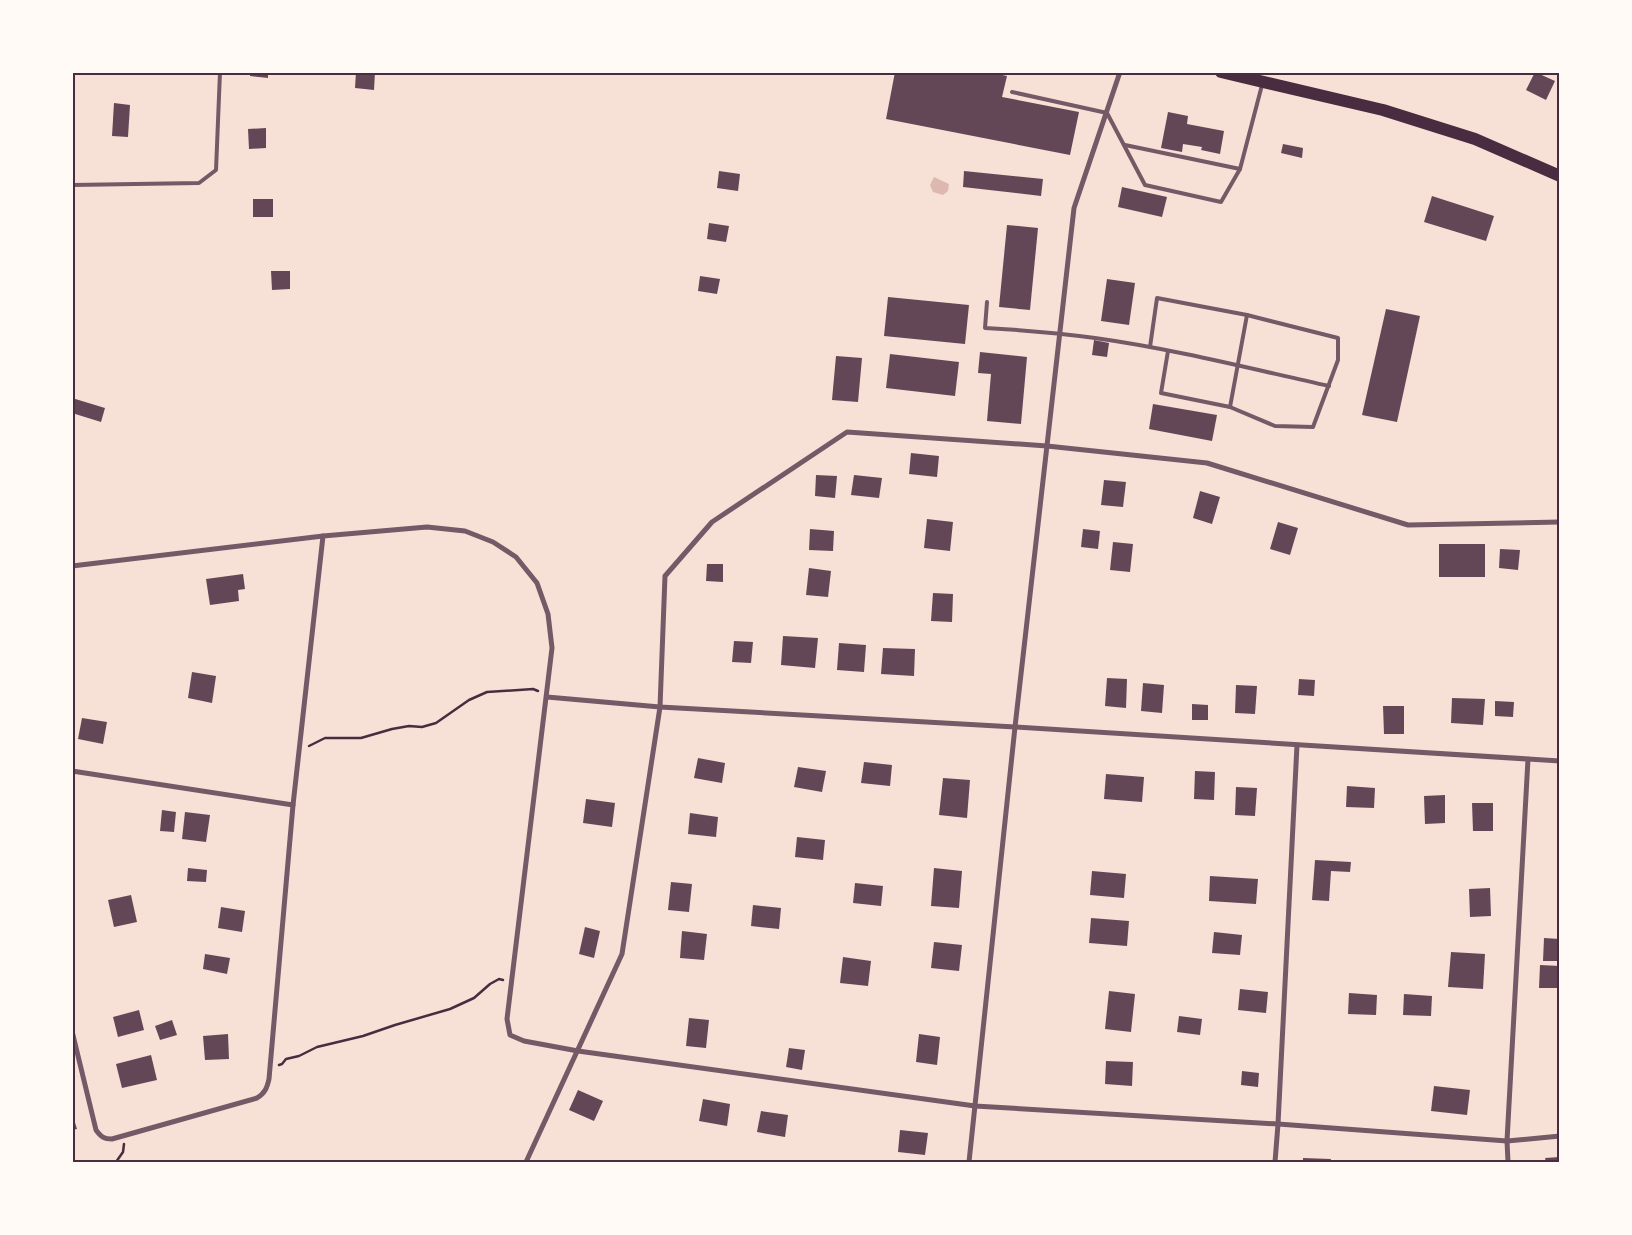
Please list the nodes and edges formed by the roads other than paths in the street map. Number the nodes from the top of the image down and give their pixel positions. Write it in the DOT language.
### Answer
graph roads {
  1 [pos="220,72"];
  2 [pos="1120,72"];
  3 [pos="1221,72"];
  4 [pos="1263,82"];
  5 [pos="1012,92"];
  6 [pos="1107,113"];
  7 [pos="1125,145"];
  8 [pos="1240,169"];
  9 [pos="1560,176"];
  10 [pos="72,185"];
  11 [pos="987,302"];
  12 [pos="1247,315"];
  13 [pos="1061,334"];
  14 [pos="1150,347"];
  15 [pos="1168,351"];
  16 [pos="1238,366"];
  17 [pos="1329,386"];
  18 [pos="1230,407"];
  19 [pos="1047,446"];
  20 [pos="1560,522"];
  21 [pos="323,536"];
  22 [pos="72,566"];
  23 [pos="547,696"];
  24 [pos="660,707"];
  25 [pos="1015,727"];
  26 [pos="1297,745"];
  27 [pos="1528,759"];
  28 [pos="1560,761"];
  29 [pos="72,771"];
  30 [pos="293,805"];
  31 [pos="72,1031"];
  32 [pos="578,1051"];
  33 [pos="975,1106"];
  34 [pos="1278,1124"];
  35 [pos="1560,1136"];
  36 [pos="1507,1141"];
  37 [pos="526,1162"];
  38 [pos="969,1162"];
  39 [pos="1275,1162"];
  40 [pos="1508,1162"];
  1 -- 10 [label="lane"];
  2 -- 6 [label="street"];
  3 -- 4 [label="main road"];
  4 -- 8 [label="lane"];
  4 -- 9 [label="main road"];
  5 -- 6 [label="lane"];
  6 -- 7 [label="lane"];
  6 -- 13 [label="street"];
  7 -- 8 [label="lane"];
  7 -- 8 [label="lane"];
  11 -- 13 [label="lane"];
  12 -- 14 [label="lane"];
  12 -- 16 [label="lane"];
  12 -- 17 [label="lane"];
  13 -- 14 [label="lane"];
  13 -- 19 [label="street"];
  14 -- 15 [label="lane"];
  15 -- 16 [label="lane"];
  15 -- 18 [label="lane"];
  16 -- 17 [label="lane"];
  16 -- 18 [label="lane"];
  17 -- 18 [label="lane"];
  19 -- 20 [label="street"];
  19 -- 24 [label="street"];
  19 -- 25 [label="street"];
  21 -- 22 [label="street"];
  21 -- 23 [label="street"];
  21 -- 30 [label="street"];
  23 -- 24 [label="street"];
  23 -- 32 [label="street"];
  24 -- 25 [label="street"];
  24 -- 32 [label="street"];
  25 -- 26 [label="street"];
  25 -- 33 [label="street"];
  26 -- 27 [label="street"];
  26 -- 34 [label="street"];
  27 -- 28 [label="street"];
  27 -- 36 [label="street"];
  29 -- 30 [label="street"];
  30 -- 31 [label="street"];
  32 -- 33 [label="street"];
  32 -- 37 [label="street"];
  33 -- 34 [label="street"];
  33 -- 38 [label="street"];
  34 -- 36 [label="street"];
  34 -- 39 [label="street"];
  35 -- 36 [label="street"];
  36 -- 40 [label="street"];
}
